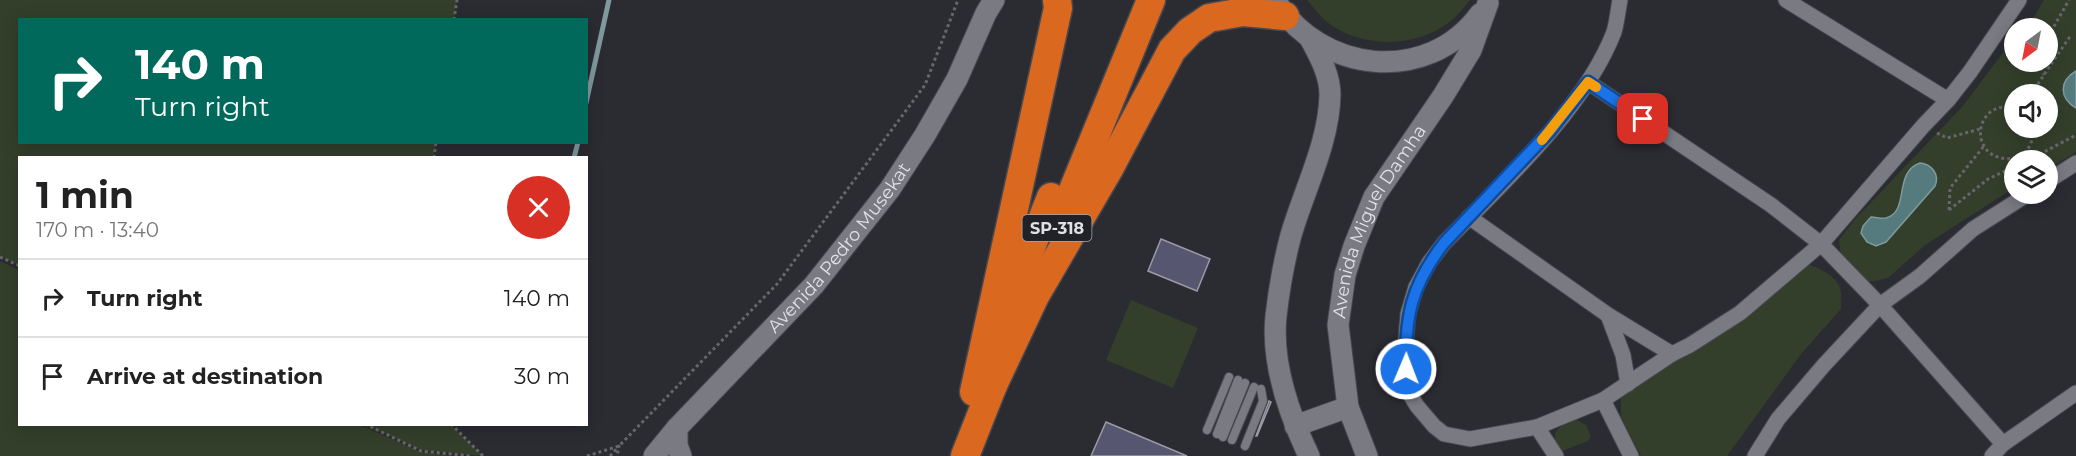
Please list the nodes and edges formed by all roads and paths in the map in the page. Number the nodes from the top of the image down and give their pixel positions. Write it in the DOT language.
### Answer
graph roads {
  1 [pos="457,0"];
  2 [pos="958,0"];
  3 [pos="1057,0"];
  4 [pos="1131,0"];
  5 [pos="1150,0"];
  6 [pos="1620,0"];
  7 [pos="1786,0"];
  8 [pos="2019,0"];
  9 [pos="2069,0"];
  10 [pos="1489,1"];
  11 [pos="990,4"];
  12 [pos="1808,5"];
  13 [pos="1280,8"];
  14 [pos="454,18"];
  15 [pos="2058,19"];
  16 [pos="2071,35"];
  17 [pos="1311,40"];
  18 [pos="2043,72"];
  19 [pos="2044,75"];
  20 [pos="1588,82"];
  21 [pos="2038,84"];
  22 [pos="1948,100"];
  23 [pos="2004,107"];
  24 [pos="1923,126"];
  25 [pos="1980,129"];
  26 [pos="2076,135"];
  27 [pos="1984,146"];
  28 [pos="2048,150"];
  29 [pos="2004,159"];
  30 [pos="2076,163"];
  31 [pos="2004,172"];
  32 [pos="2058,175"];
  33 [pos="2012,204"];
  34 [pos="1469,217"];
  35 [pos="1821,244"];
  36 [pos="0,257"];
  37 [pos="18,265"];
  38 [pos="1880,305"];
  39 [pos="1608,315"];
  40 [pos="1672,354"];
  41 [pos="1229,377"];
  42 [pos="1241,382"];
  43 [pos="1628,384"];
  44 [pos="2076,393"];
  45 [pos="981,395"];
  46 [pos="1603,400"];
  47 [pos="1347,407"];
  48 [pos="369,426"];
  49 [pos="453,426"];
  50 [pos="1295,426"];
  51 [pos="1537,427"];
  52 [pos="677,428"];
  53 [pos="1207,430"];
  54 [pos="1220,435"];
  55 [pos="1232,440"];
  56 [pos="2003,444"];
  57 [pos="619,446"];
  58 [pos="1245,446"];
  59 [pos="1629,455"];
  60 [pos="470,456"];
  61 [pos="483,456"];
  62 [pos="587,456"];
  63 [pos="610,456"];
  64 [pos="617,456"];
  65 [pos="654,456"];
  66 [pos="681,456"];
  67 [pos="950,456"];
  68 [pos="965,456"];
  69 [pos="1309,456"];
  70 [pos="1367,456"];
  71 [pos="1556,456"];
  72 [pos="1755,456"];
  73 [pos="1992,456"];
  1 -- 14 [label="path"];
  2 -- 57 [label="path"];
  3 -- 45 [label="highway"];
  4 -- 45 [label="highway, SP-318"];
  5 -- 45 [label="highway, SP-318"];
  6 -- 20 [label="street"];
  7 -- 12 [label="street"];
  8 -- 22 [label="street"];
  9 -- 15 [label="path"];
  10 -- 17 [label="street"];
  10 -- 47 [label="street, Avenida Miguel Damha"];
  11 -- 52 [label="street, Avenida Pedro Musekat"];
  12 -- 22 [label="street"];
  13 -- 17 [label="street"];
  13 -- 45 [label="highway"];
  16 -- 19 [label="path"];
  17 -- 50 [label="street"];
  18 -- 19 [label="path"];
  19 -- 21 [label="path"];
  20 -- 34 [label="street"];
  20 -- 35 [label="street"];
  22 -- 24 [label="street"];
  23 -- 25 [label="path"];
  24 -- 25 [label="path"];
  24 -- 35 [label="street"];
  25 -- 27 [label="path"];
  26 -- 28 [label="path"];
  27 -- 29 [label="path"];
  27 -- 31 [label="path"];
  30 -- 32 [label="street"];
  33 -- 38 [label="street"];
  34 -- 39 [label="street"];
  34 -- 51 [label="street"];
  35 -- 38 [label="street"];
  35 -- 40 [label="street"];
  36 -- 37 [label="path"];
  38 -- 56 [label="street"];
  38 -- 72 [label="street"];
  39 -- 40 [label="street"];
  39 -- 43 [label="street"];
  40 -- 43 [label="street"];
  41 -- 53 [label="lane"];
  42 -- 54 [label="lane"];
  43 -- 46 [label="street"];
  44 -- 56 [label="street"];
  45 -- 67 [label="highway, SP-318"];
  45 -- 68 [label="highway, SP-318"];
  46 -- 51 [label="street"];
  46 -- 59 [label="street"];
  47 -- 50 [label="street"];
  47 -- 70 [label="street, Avenida Miguel Damha"];
  48 -- 60 [label="path"];
  49 -- 61 [label="path"];
  50 -- 69 [label="street"];
  51 -- 71 [label="street"];
  52 -- 65 [label="street, Avenida Pedro Musekat"];
  52 -- 66 [label="street"];
  55 -- 58 [label="lane"];
  56 -- 73 [label="street"];
  57 -- 62 [label="path"];
  57 -- 63 [label="path"];
  57 -- 64 [label="path"];
}
